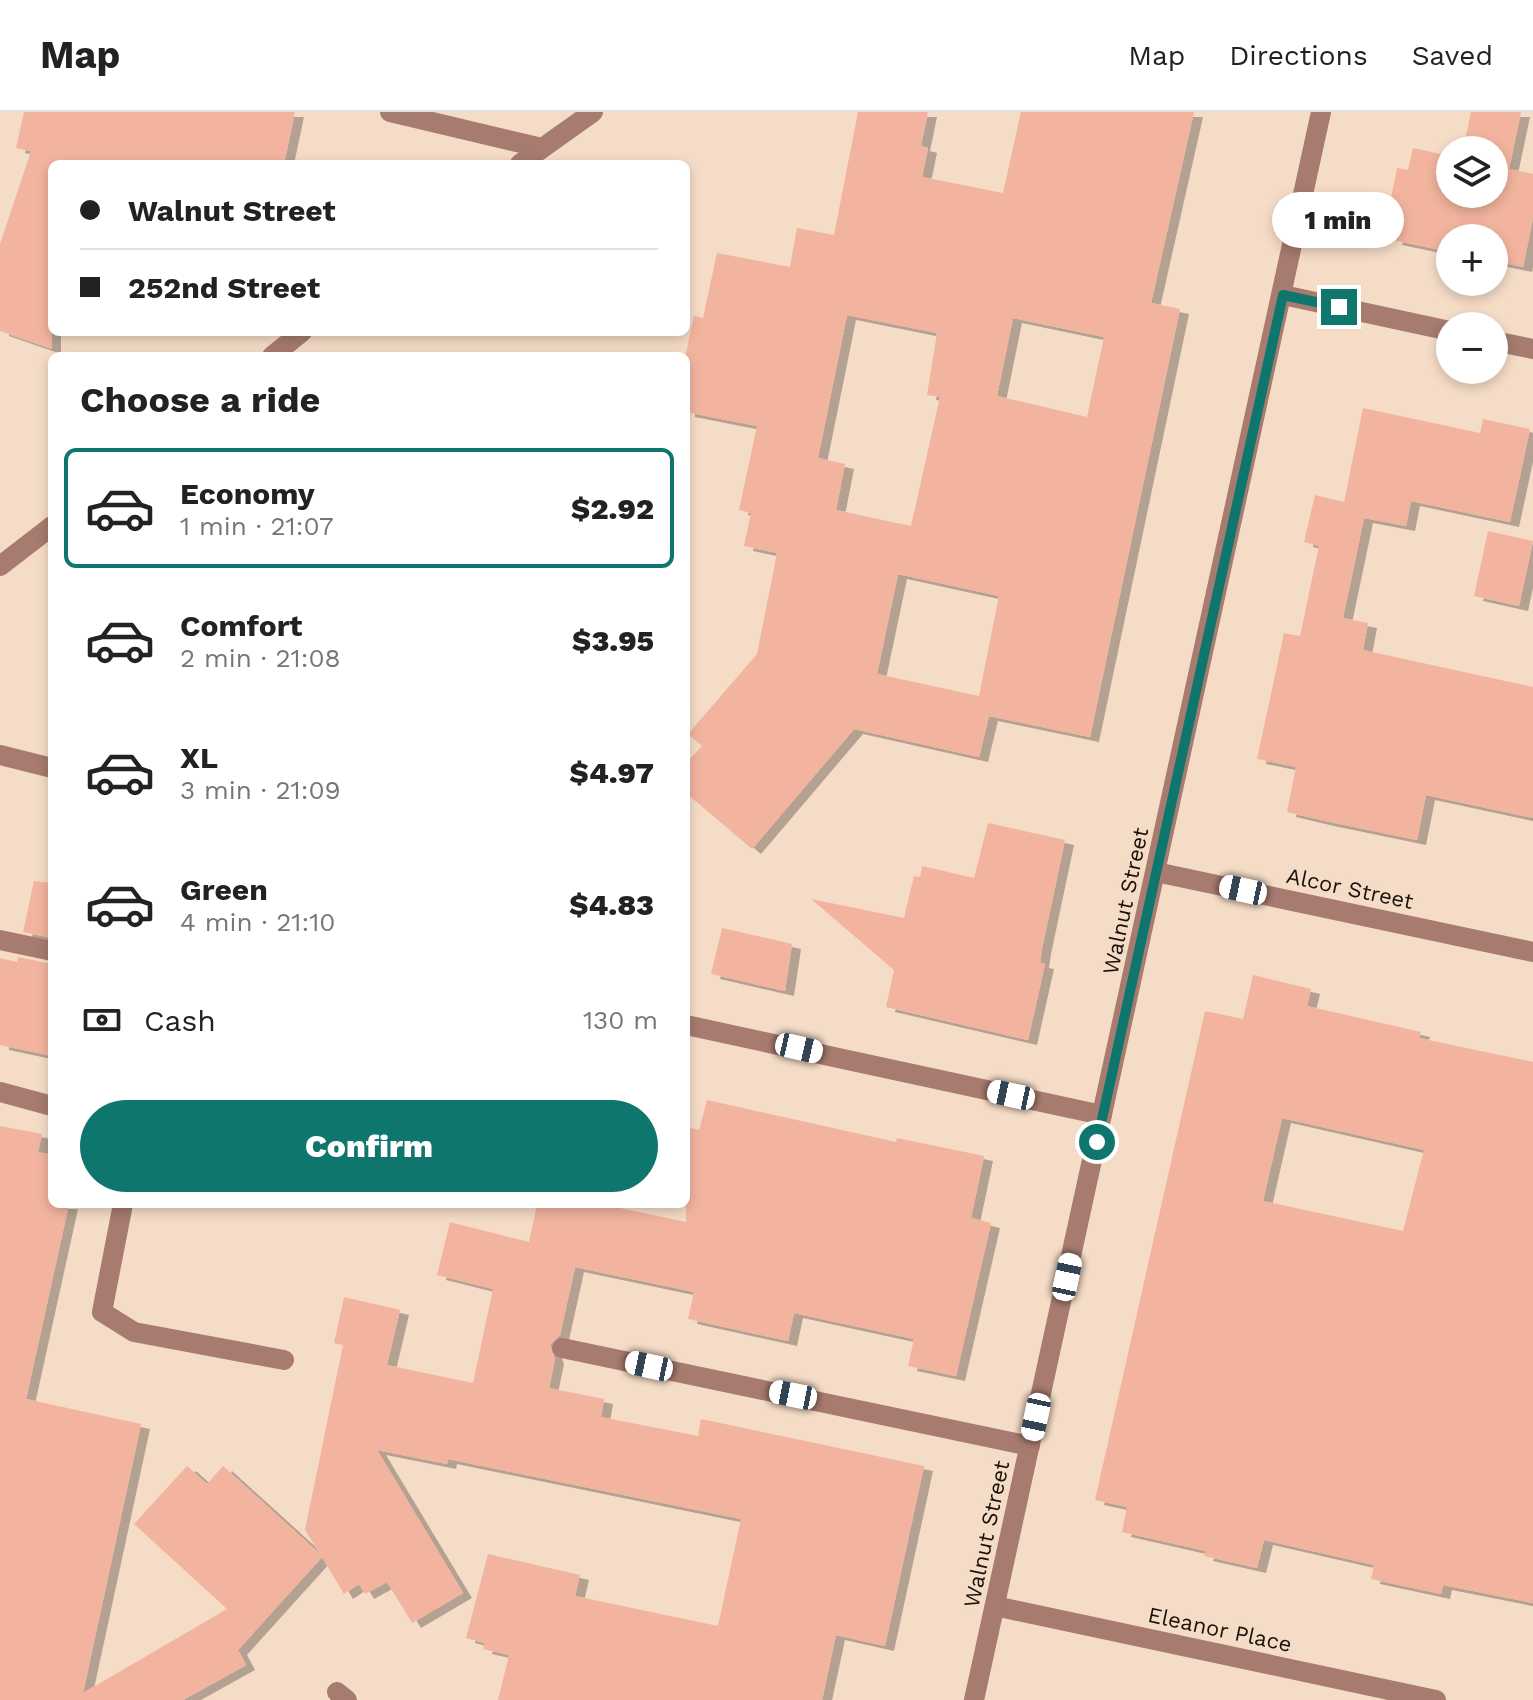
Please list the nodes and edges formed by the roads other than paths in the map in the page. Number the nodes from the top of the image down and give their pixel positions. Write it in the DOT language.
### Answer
graph roads {
  1 [pos="390,112"];
  2 [pos="593,112"];
  3 [pos="1321,112"];
  4 [pos="542,148"];
  5 [pos="526,160"];
  6 [pos="1283,295"];
  7 [pos="1436,328"];
  8 [pos="297,336"];
  9 [pos="1508,344"];
  10 [pos="1533,349"];
  11 [pos="277,352"];
  12 [pos="48,529"];
  13 [pos="0,566"];
  14 [pos="0,755"];
  15 [pos="48,767"];
  16 [pos="1156,872"];
  17 [pos="0,940"];
  18 [pos="48,950"];
  19 [pos="1533,952"];
  20 [pos="690,1026"];
  21 [pos="0,1092"];
  22 [pos="48,1105"];
  23 [pos="1102,1115"];
  24 [pos="122,1208"];
  25 [pos="562,1348"];
  26 [pos="284,1360"];
  27 [pos="1030,1446"];
  28 [pos="995,1606"];
  29 [pos="974,1700"];
  30 [pos="1436,1700"];
  1 -- 4 [label="street"];
  2 -- 4 [label="street"];
  3 -- 6 [label="street, Walnut Street"];
  4 -- 5 [label="street"];
  6 -- 7 [label="street"];
  6 -- 16 [label="street, Walnut Street"];
  8 -- 11 [label="street"];
  9 -- 10 [label="street"];
  12 -- 13 [label="street"];
  14 -- 15 [label="street"];
  16 -- 19 [label="street, Alcor Street"];
  16 -- 23 [label="street, Walnut Street"];
  17 -- 18 [label="street"];
  20 -- 23 [label="street"];
  21 -- 22 [label="street"];
  23 -- 27 [label="street, Walnut Street"];
  24 -- 26 [label="street"];
  25 -- 27 [label="street"];
  27 -- 28 [label="street, Walnut Street"];
  28 -- 29 [label="street, Walnut Street"];
  28 -- 30 [label="street, Eleanor Place"];
}
